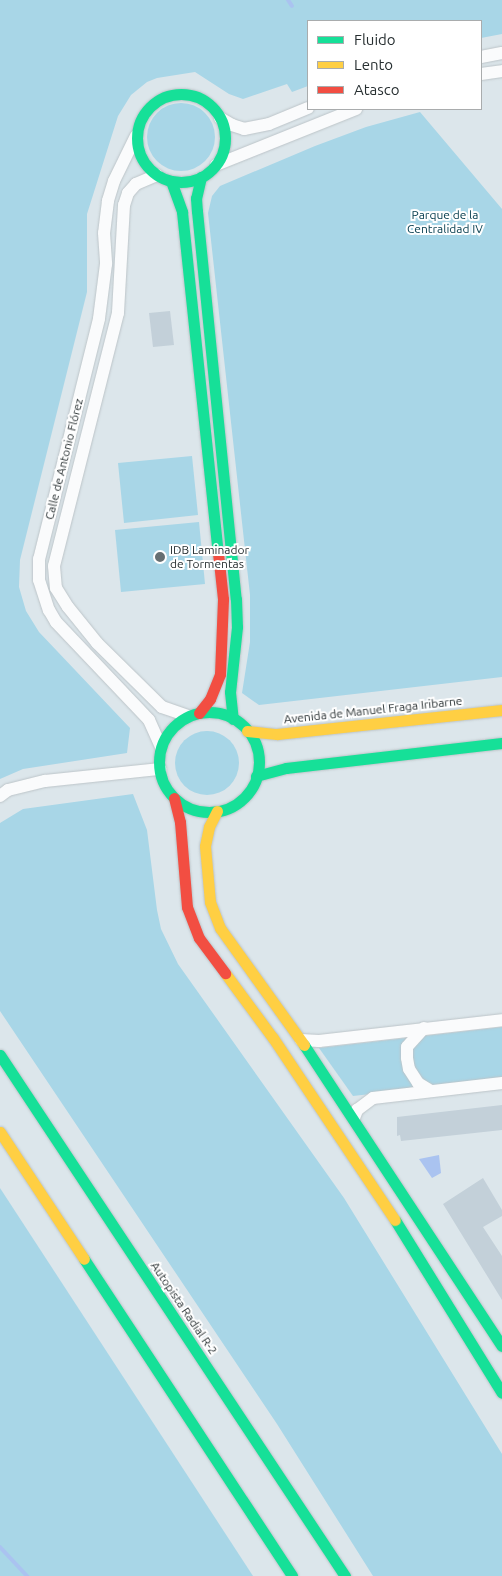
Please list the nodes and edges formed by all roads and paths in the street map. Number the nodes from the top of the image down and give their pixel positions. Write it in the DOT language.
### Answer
graph roads {
  1 [pos="502,53"];
  2 [pos="482,57"];
  3 [pos="502,71"];
  4 [pos="482,74"];
  5 [pos="307,108"];
  6 [pos="354,110"];
  7 [pos="220,118"];
  8 [pos="136,136"];
  9 [pos="216,165"];
  10 [pos="157,175"];
  11 [pos="201,178"];
  12 [pos="171,181"];
  13 [pos="502,710"];
  14 [pos="194,715"];
  15 [pos="233,719"];
  16 [pos="247,730"];
  17 [pos="502,743"];
  18 [pos="161,747"];
  19 [pos="160,769"];
  20 [pos="256,776"];
  21 [pos="0,796"];
  22 [pos="174,798"];
  23 [pos="217,811"];
  24 [pos="502,1020"];
  25 [pos="424,1028"];
  26 [pos="301,1040"];
  27 [pos="0,1055"];
  28 [pos="502,1083"];
  29 [pos="431,1091"];
  30 [pos="354,1118"];
  31 [pos="0,1132"];
  32 [pos="502,1346"];
  33 [pos="502,1393"];
  34 [pos="292,1576"];
  35 [pos="344,1576"];
  1 -- 2 [label="street"];
  3 -- 4 [label="street"];
  5 -- 7 [label="street"];
  6 -- 9 [label="street"];
  7 -- 8 [label="main road"];
  7 -- 9 [label="main road"];
  8 -- 10 [label="main road"];
  8 -- 18 [label="street, Calle de Antonio Flórez"];
  9 -- 11 [label="main road"];
  10 -- 12 [label="main road"];
  10 -- 14 [label="street, Calle de Antonio Flórez"];
  11 -- 12 [label="main road"];
  11 -- 15 [label="main road"];
  12 -- 14 [label="main road"];
  13 -- 16 [label="main road, Avenida de Manuel Fraga Iribarne"];
  14 -- 15 [label="main road"];
  14 -- 18 [label="main road"];
  15 -- 16 [label="main road"];
  16 -- 20 [label="main road"];
  17 -- 20 [label="main road"];
  18 -- 19 [label="main road"];
  19 -- 21 [label="street"];
  19 -- 22 [label="main road"];
  20 -- 23 [label="main road"];
  22 -- 23 [label="main road"];
  22 -- 33 [label="main road"];
  23 -- 26 [label="main road"];
  24 -- 25 [label="street"];
  25 -- 26 [label="street"];
  25 -- 29 [label="street"];
  26 -- 30 [label="main road"];
  27 -- 35 [label="main road, Autopista Radial R-2"];
  28 -- 29 [label="street"];
  29 -- 30 [label="street"];
  30 -- 32 [label="main road"];
  31 -- 34 [label="main road"];
}
